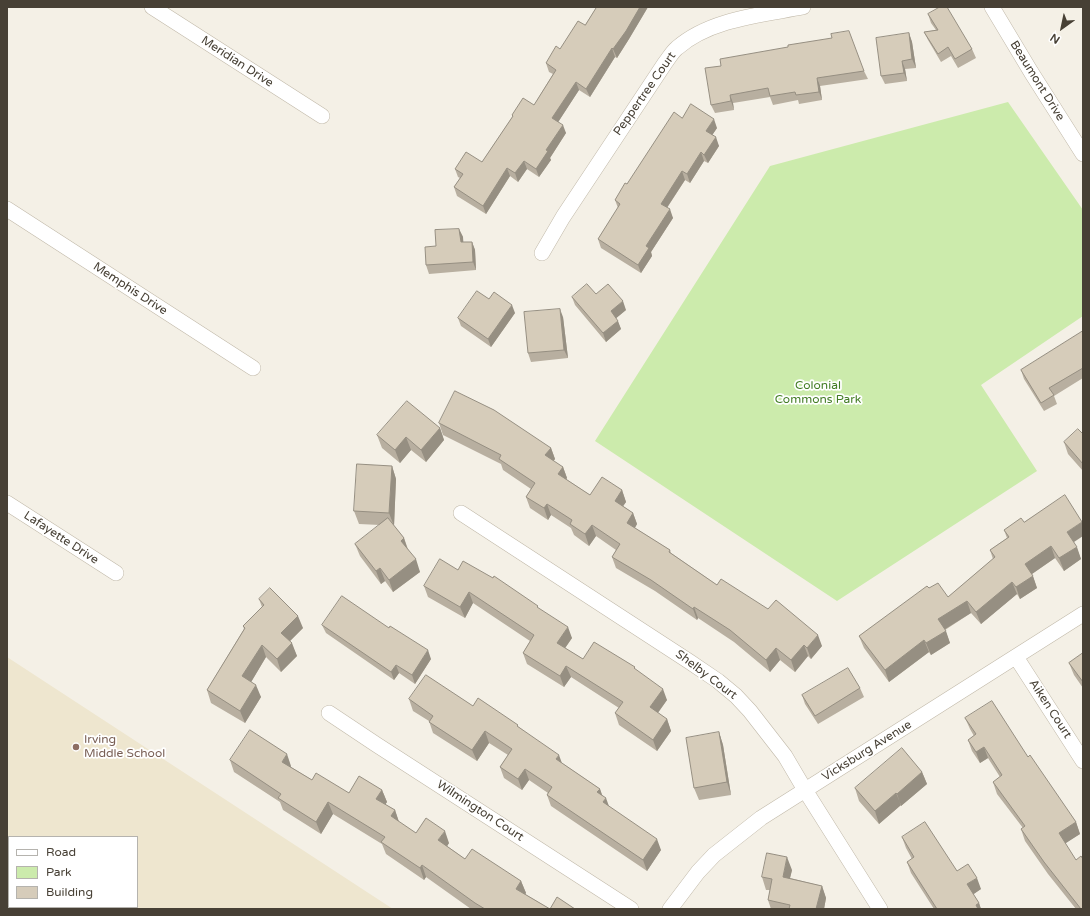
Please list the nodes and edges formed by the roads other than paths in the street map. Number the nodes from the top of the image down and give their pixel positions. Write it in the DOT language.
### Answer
graph roads {
  1 [pos="152,7"];
  2 [pos="803,7"];
  3 [pos="992,7"];
  4 [pos="322,116"];
  5 [pos="1083,154"];
  6 [pos="7,210"];
  7 [pos="542,253"];
  8 [pos="253,368"];
  9 [pos="7,503"];
  10 [pos="461,513"];
  11 [pos="116,574"];
  12 [pos="1083,614"];
  13 [pos="1016,657"];
  14 [pos="329,713"];
  15 [pos="1083,761"];
  16 [pos="805,790"];
  17 [pos="631,909"];
  18 [pos="670,909"];
  19 [pos="880,909"];
  1 -- 4 [label="street, Meridian Drive"];
  2 -- 7 [label="street, Peppertree Court"];
  3 -- 5 [label="street, Beaumont Drive"];
  6 -- 8 [label="street, Memphis Drive"];
  9 -- 11 [label="street, Lafayette Drive"];
  10 -- 16 [label="street, Shelby Court"];
  12 -- 13 [label="street, Vicksburg Avenue"];
  13 -- 15 [label="street, Aiken Court"];
  13 -- 16 [label="street, Vicksburg Avenue"];
  14 -- 17 [label="street, Wilmington Court"];
  16 -- 18 [label="street, Vicksburg Avenue"];
  16 -- 19 [label="street, Shelby Court"];
}
